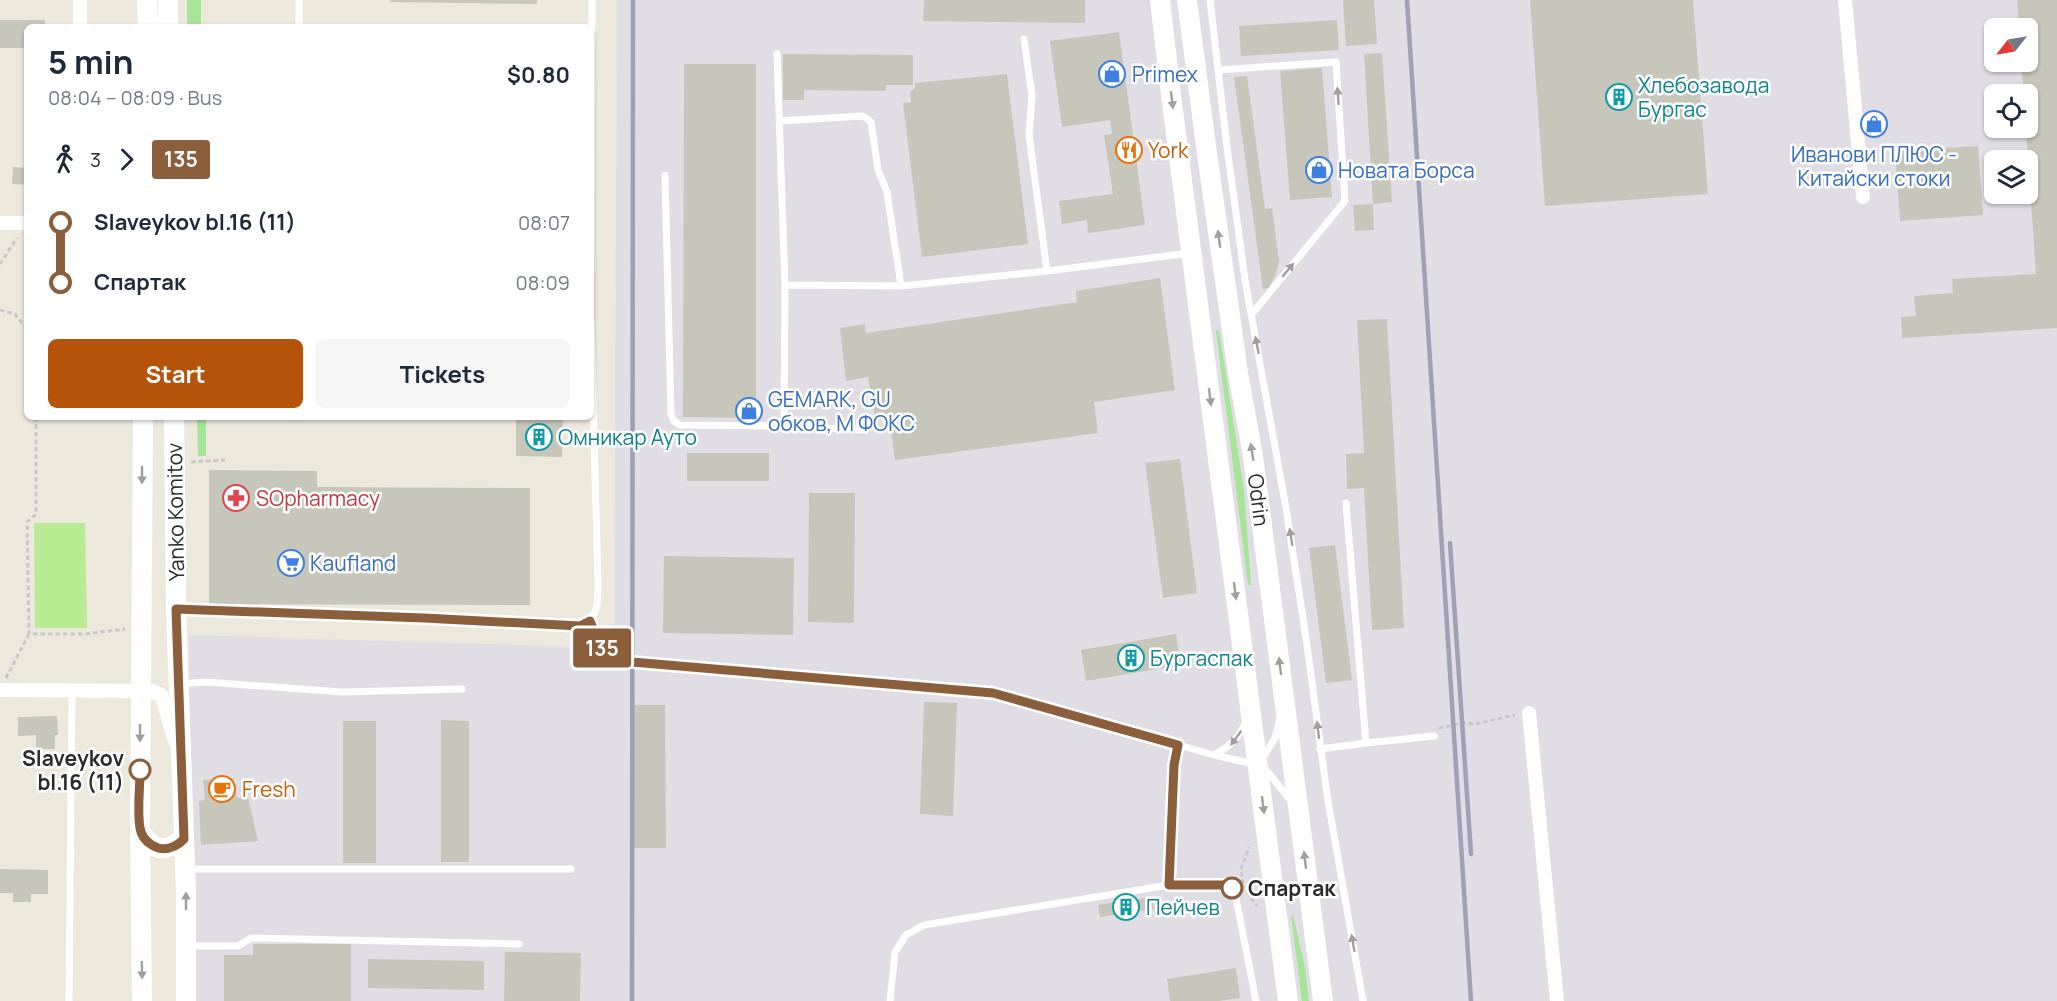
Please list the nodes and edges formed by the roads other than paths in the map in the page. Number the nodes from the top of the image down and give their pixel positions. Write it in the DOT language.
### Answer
graph roads {
  1 [pos="80,0"];
  2 [pos="147,0"];
  3 [pos="168,0"];
  4 [pos="299,0"];
  5 [pos="592,0"];
  6 [pos="1160,0"];
  7 [pos="1187,0"];
  8 [pos="1210,0"];
  9 [pos="1845,0"];
  10 [pos="80,24"];
  11 [pos="148,24"];
  12 [pos="168,24"];
  13 [pos="299,24"];
  14 [pos="592,24"];
  15 [pos="1024,39"];
  16 [pos="777,54"];
  17 [pos="1218,70"];
  18 [pos="780,121"];
  19 [pos="665,175"];
  20 [pos="1863,196"];
  21 [pos="0,223"];
  22 [pos="24,223"];
  23 [pos="1192,252"];
  24 [pos="1047,272"];
  25 [pos="786,285"];
  26 [pos="901,286"];
  27 [pos="1251,315"];
  28 [pos="1238,373"];
  29 [pos="143,420"];
  30 [pos="174,420"];
  31 [pos="594,420"];
  32 [pos="784,426"];
  33 [pos="864,430"];
  34 [pos="1346,502"];
  35 [pos="176,609"];
  36 [pos="590,621"];
  37 [pos="2,685"];
  38 [pos="178,685"];
  39 [pos="462,689"];
  40 [pos="72,690"];
  41 [pos="141,692"];
  42 [pos="1284,701"];
  43 [pos="1250,712"];
  44 [pos="1529,712"];
  45 [pos="1434,736"];
  46 [pos="1366,743"];
  47 [pos="1178,745"];
  48 [pos="1320,749"];
  49 [pos="180,751"];
  50 [pos="1214,756"];
  51 [pos="1258,765"];
  52 [pos="1299,811"];
  53 [pos="140,831"];
  54 [pos="184,839"];
  55 [pos="186,869"];
  56 [pos="571,869"];
  57 [pos="1169,885"];
  58 [pos="519,944"];
  59 [pos="186,946"];
  60 [pos="69,1001"];
  61 [pos="142,1001"];
  62 [pos="186,1001"];
  63 [pos="890,1001"];
  64 [pos="1256,1001"];
  65 [pos="1288,1001"];
  66 [pos="1323,1001"];
  67 [pos="1363,1001"];
  68 [pos="1557,1001"];
  1 -- 10 [label="street"];
  2 -- 11 [label="main road"];
  3 -- 12 [label="main road"];
  4 -- 13 [label="lane"];
  5 -- 14 [label="lane"];
  6 -- 23 [label="main road, Odrin, one-way"];
  28 -- 7 [label="main road, Odrin, one-way"];
  8 -- 17 [label="lane"];
  9 -- 20 [label="street"];
  15 -- 24 [label="lane"];
  16 -- 18 [label="lane"];
  17 -- 27 [label="lane"];
  27 -- 17 [label="lane, one-way"];
  18 -- 25 [label="lane"];
  18 -- 26 [label="lane"];
  19 -- 32 [label="lane"];
  21 -- 22 [label="street"];
  23 -- 24 [label="lane"];
  23 -- 28 [label="main road"];
  23 -- 43 [label="main road, Odrin, one-way"];
  24 -- 26 [label="lane"];
  25 -- 26 [label="lane"];
  25 -- 32 [label="lane"];
  48 -- 27 [label="lane, one-way"];
  42 -- 28 [label="main road, Odrin, one-way"];
  29 -- 41 [label="main road, Yanko Komitov, one-way"];
  30 -- 35 [label="main road, Yanko Komitov"];
  31 -- 36 [label="lane"];
  32 -- 33 [label="lane"];
  34 -- 46 [label="lane"];
  35 -- 36 [label="lane"];
  35 -- 38 [label="main road, Yanko Komitov"];
  36 -- 47 [label="lane"];
  37 -- 40 [label="street"];
  38 -- 39 [label="lane"];
  38 -- 49 [label="main road, Yanko Komitov"];
  40 -- 41 [label="street"];
  40 -- 60 [label="lane"];
  41 -- 49 [label="street, Yanko Komitov"];
  41 -- 53 [label="main road, Yanko Komitov, one-way"];
  42 -- 51 [label="lane"];
  42 -- 52 [label="main road, Odrin"];
  43 -- 50 [label="lane, one-way"];
  43 -- 51 [label="main road, Odrin"];
  44 -- 68 [label="street"];
  45 -- 46 [label="lane"];
  46 -- 48 [label="lane"];
  47 -- 50 [label="lane"];
  47 -- 57 [label="lane"];
  67 -- 48 [label="lane, one-way"];
  49 -- 54 [label="main road, Yanko Komitov"];
  50 -- 51 [label="lane"];
  51 -- 52 [label="lane"];
  51 -- 65 [label="main road, Odrin, one-way"];
  66 -- 52 [label="main road, Odrin, one-way"];
  53 -- 54 [label="main road"];
  53 -- 61 [label="main road, Yanko Komitov, one-way"];
  54 -- 55 [label="main road, Yanko Komitov"];
  55 -- 56 [label="lane"];
  59 -- 55 [label="main road, Yanko Komitov, one-way"];
  57 -- 63 [label="lane"];
  57 -- 64 [label="lane"];
  58 -- 59 [label="lane"];
  59 -- 62 [label="main road, Yanko Komitov"];
}
